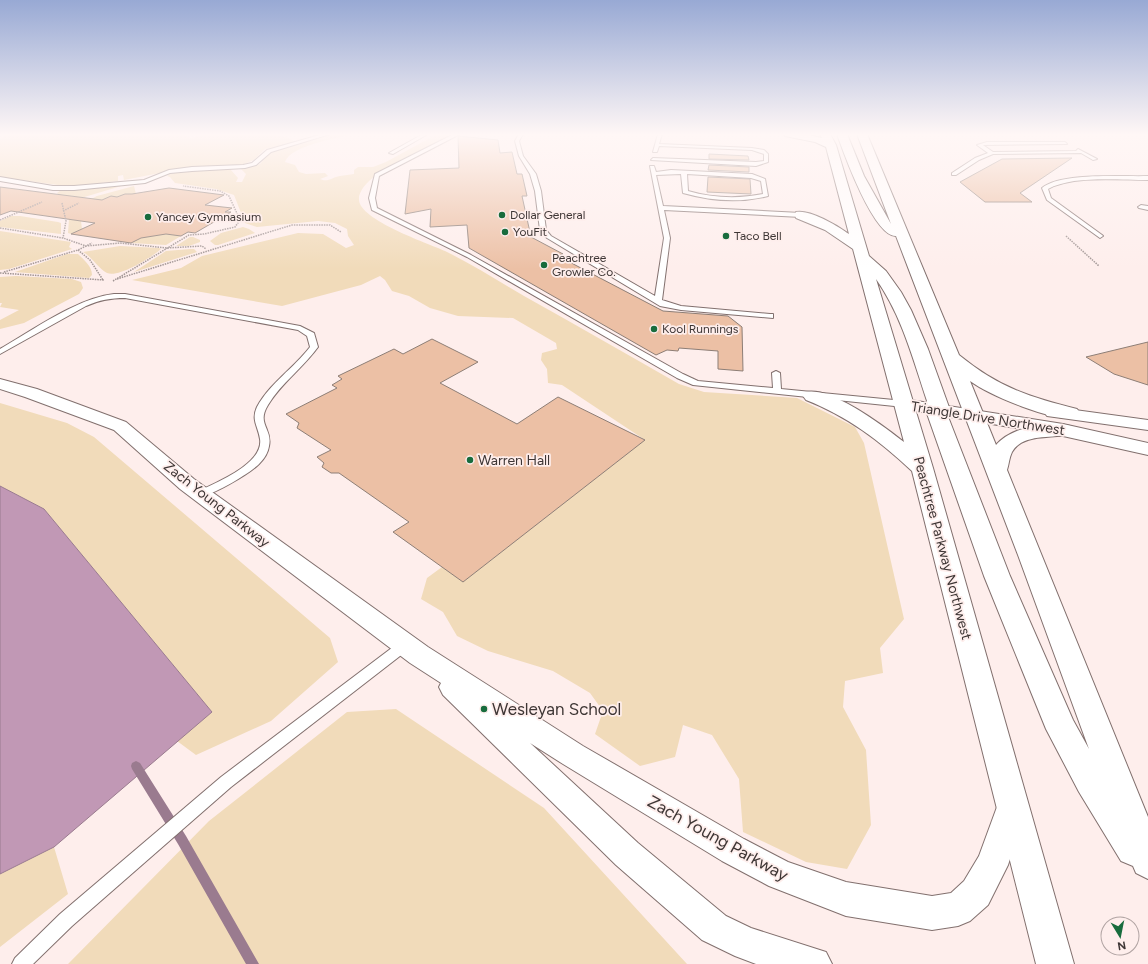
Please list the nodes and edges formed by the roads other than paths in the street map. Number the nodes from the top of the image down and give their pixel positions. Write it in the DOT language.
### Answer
graph roads {
  1 [pos="150,179"];
  2 [pos="376,179"];
  3 [pos="534,179"];
  4 [pos="655,179"];
  5 [pos="684,179"];
  6 [pos="760,179"];
  7 [pos="835,179"];
  8 [pos="860,179"];
  9 [pos="880,179"];
  10 [pos="1080,179"];
  11 [pos="0,180"];
  12 [pos="758,198"];
  13 [pos="1141,207"];
  14 [pos="662,208"];
  15 [pos="838,208"];
  16 [pos="1148,208"];
  17 [pos="762,212"];
  18 [pos="801,215"];
  19 [pos="1100,236"];
  20 [pos="906,241"];
  21 [pos="861,251"];
  22 [pos="658,301"];
  23 [pos="770,316"];
  24 [pos="0,352"];
  25 [pos="951,357"];
  26 [pos="776,373"];
  27 [pos="0,384"];
  28 [pos="777,391"];
  29 [pos="813,396"];
  30 [pos="904,404"];
  31 [pos="937,407"];
  32 [pos="972,411"];
  33 [pos="1066,421"];
  34 [pos="1148,425"];
  35 [pos="1148,449"];
  36 [pos="922,468"];
  37 [pos="996,471"];
  38 [pos="201,494"];
  39 [pos="412,650"];
  40 [pos="1012,806"];
  41 [pos="1148,861"];
  42 [pos="1148,872"];
  43 [pos="21,964"];
  44 [pos="814,964"];
  45 [pos="1055,964"];
  1 -- 11 [label="lane"];
  2 -- 28 [label="lane"];
  3 -- 22 [label="lane"];
  4 -- 14 [label="lane"];
  5 -- 12 [label="lane"];
  6 -- 12 [label="lane"];
  7 -- 15 [label="highway, Peachtree Parkway Northwest"];
  8 -- 20 [label="highway"];
  9 -- 20 [label="highway"];
  10 -- 19 [label="lane"];
  12 -- 17 [label="lane"];
  13 -- 16 [label="lane"];
  14 -- 17 [label="lane"];
  14 -- 22 [label="lane"];
  15 -- 18 [label="highway"];
  15 -- 21 [label="highway, Peachtree Parkway Northwest"];
  17 -- 18 [label="lane"];
  18 -- 21 [label="highway"];
  20 -- 25 [label="highway"];
  21 -- 30 [label="highway, Peachtree Parkway Northwest"];
  21 -- 31 [label="highway"];
  22 -- 23 [label="lane"];
  24 -- 38 [label="lane"];
  25 -- 32 [label="highway"];
  25 -- 33 [label="highway"];
  26 -- 28 [label="lane"];
  27 -- 38 [label="street, Zach Young Parkway"];
  28 -- 29 [label="lane"];
  29 -- 30 [label="lane"];
  29 -- 36 [label="highway"];
  30 -- 31 [label="street, Triangle Drive Northwest"];
  30 -- 36 [label="highway, Peachtree Parkway Northwest"];
  31 -- 32 [label="street, Triangle Drive Northwest"];
  31 -- 42 [label="highway"];
  32 -- 33 [label="street, Triangle Drive Northwest"];
  32 -- 37 [label="highway"];
  33 -- 34 [label="street, Triangle Drive Northwest"];
  33 -- 35 [label="street, Triangle Drive Northwest"];
  33 -- 37 [label="highway"];
  36 -- 40 [label="highway, Peachtree Parkway Northwest"];
  37 -- 41 [label="highway"];
  38 -- 39 [label="street, Zach Young Parkway"];
  39 -- 40 [label="street, Zach Young Parkway"];
  39 -- 43 [label="lane"];
  39 -- 44 [label="street, Zach Young Parkway"];
  40 -- 45 [label="highway, Peachtree Parkway Northwest"];
}
